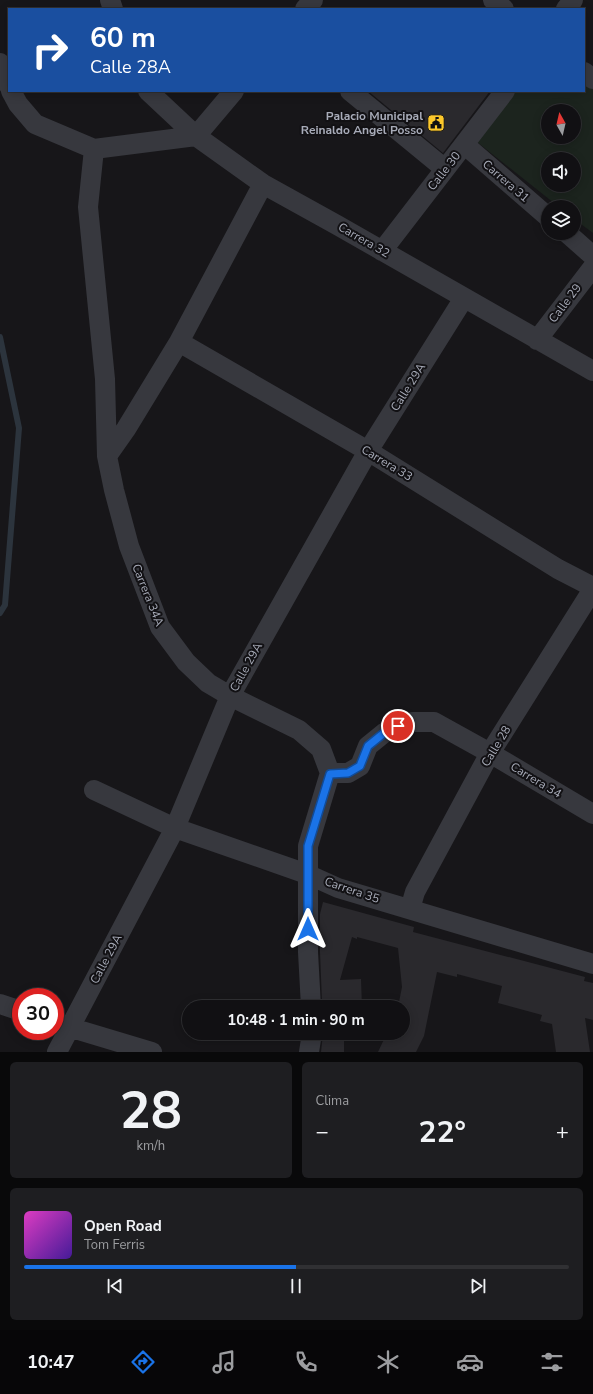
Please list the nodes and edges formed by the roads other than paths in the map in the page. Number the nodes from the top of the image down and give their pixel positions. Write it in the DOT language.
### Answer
graph roads {
  1 [pos="313,0"];
  2 [pos="493,0"];
  3 [pos="573,0"];
  4 [pos="306,8"];
  5 [pos="503,8"];
  6 [pos="567,8"];
  7 [pos="0,63"];
  8 [pos="585,73"];
  9 [pos="593,79"];
  10 [pos="8,83"];
  11 [pos="12,92"];
  12 [pos="149,92"];
  13 [pos="233,92"];
  14 [pos="351,92"];
  15 [pos="504,92"];
  16 [pos="196,136"];
  17 [pos="465,145"];
  18 [pos="94,149"];
  19 [pos="445,169"];
  20 [pos="263,184"];
  21 [pos="541,211"];
  22 [pos="575,240"];
  23 [pos="382,251"];
  24 [pos="593,256"];
  25 [pos="593,267"];
  26 [pos="464,298"];
  27 [pos="537,340"];
  28 [pos="179,342"];
  29 [pos="593,371"];
  30 [pos="368,451"];
  31 [pos="107,456"];
  32 [pos="593,588"];
  33 [pos="230,696"];
  34 [pos="490,753"];
  35 [pos="330,774"];
  36 [pos="94,790"];
  37 [pos="593,814"];
  38 [pos="175,828"];
  39 [pos="307,874"];
  40 [pos="410,909"];
  41 [pos="593,964"];
  42 [pos="311,1000"];
  43 [pos="0,1004"];
  44 [pos="12,1008"];
  45 [pos="64,1022"];
  46 [pos="64,1026"];
  47 [pos="59,1040"];
  48 [pos="311,1040"];
  49 [pos="57,1052"];
  50 [pos="152,1052"];
  51 [pos="309,1052"];
  1 -- 4 [label="street"];
  2 -- 5 [label="street"];
  3 -- 6 [label="street"];
  7 -- 10 [label="street"];
  8 -- 9 [label="street"];
  11 -- 18 [label="street"];
  12 -- 16 [label="street, Carrera 32"];
  13 -- 16 [label="street"];
  14 -- 19 [label="street"];
  15 -- 17 [label="street, Calle 30"];
  16 -- 18 [label="street"];
  16 -- 20 [label="street, Carrera 32"];
  17 -- 19 [label="street, Calle 30"];
  17 -- 21 [label="street, Carrera 31"];
  18 -- 31 [label="street, Carrera 34A"];
  19 -- 23 [label="street, Calle 30"];
  20 -- 23 [label="street, Carrera 32"];
  20 -- 28 [label="street"];
  22 -- 24 [label="street"];
  23 -- 26 [label="street, Carrera 32"];
  25 -- 27 [label="street, Calle 29"];
  26 -- 27 [label="street, Carrera 32"];
  26 -- 30 [label="street, Calle 29A"];
  27 -- 29 [label="street, Carrera 32"];
  28 -- 30 [label="street, Carrera 33"];
  28 -- 31 [label="street"];
  30 -- 32 [label="street, Carrera 33"];
  30 -- 33 [label="street, Calle 29A"];
  31 -- 33 [label="street, Carrera 34A"];
  32 -- 34 [label="street, Calle 28"];
  33 -- 35 [label="street, Carrera 34A"];
  33 -- 38 [label="street, Calle 29A"];
  34 -- 35 [label="street, Carrera 34"];
  34 -- 37 [label="street, Carrera 34"];
  34 -- 40 [label="street, Calle 28"];
  35 -- 39 [label="street"];
  36 -- 38 [label="street, Carrera 35"];
  38 -- 39 [label="street, Carrera 35"];
  38 -- 45 [label="street, Calle 29A"];
  39 -- 40 [label="street, Carrera 35"];
  39 -- 42 [label="street"];
  40 -- 41 [label="street, Carrera 35"];
  43 -- 44 [label="street"];
  46 -- 50 [label="street"];
  47 -- 49 [label="street, Calle 29A"];
  48 -- 51 [label="street"];
}
